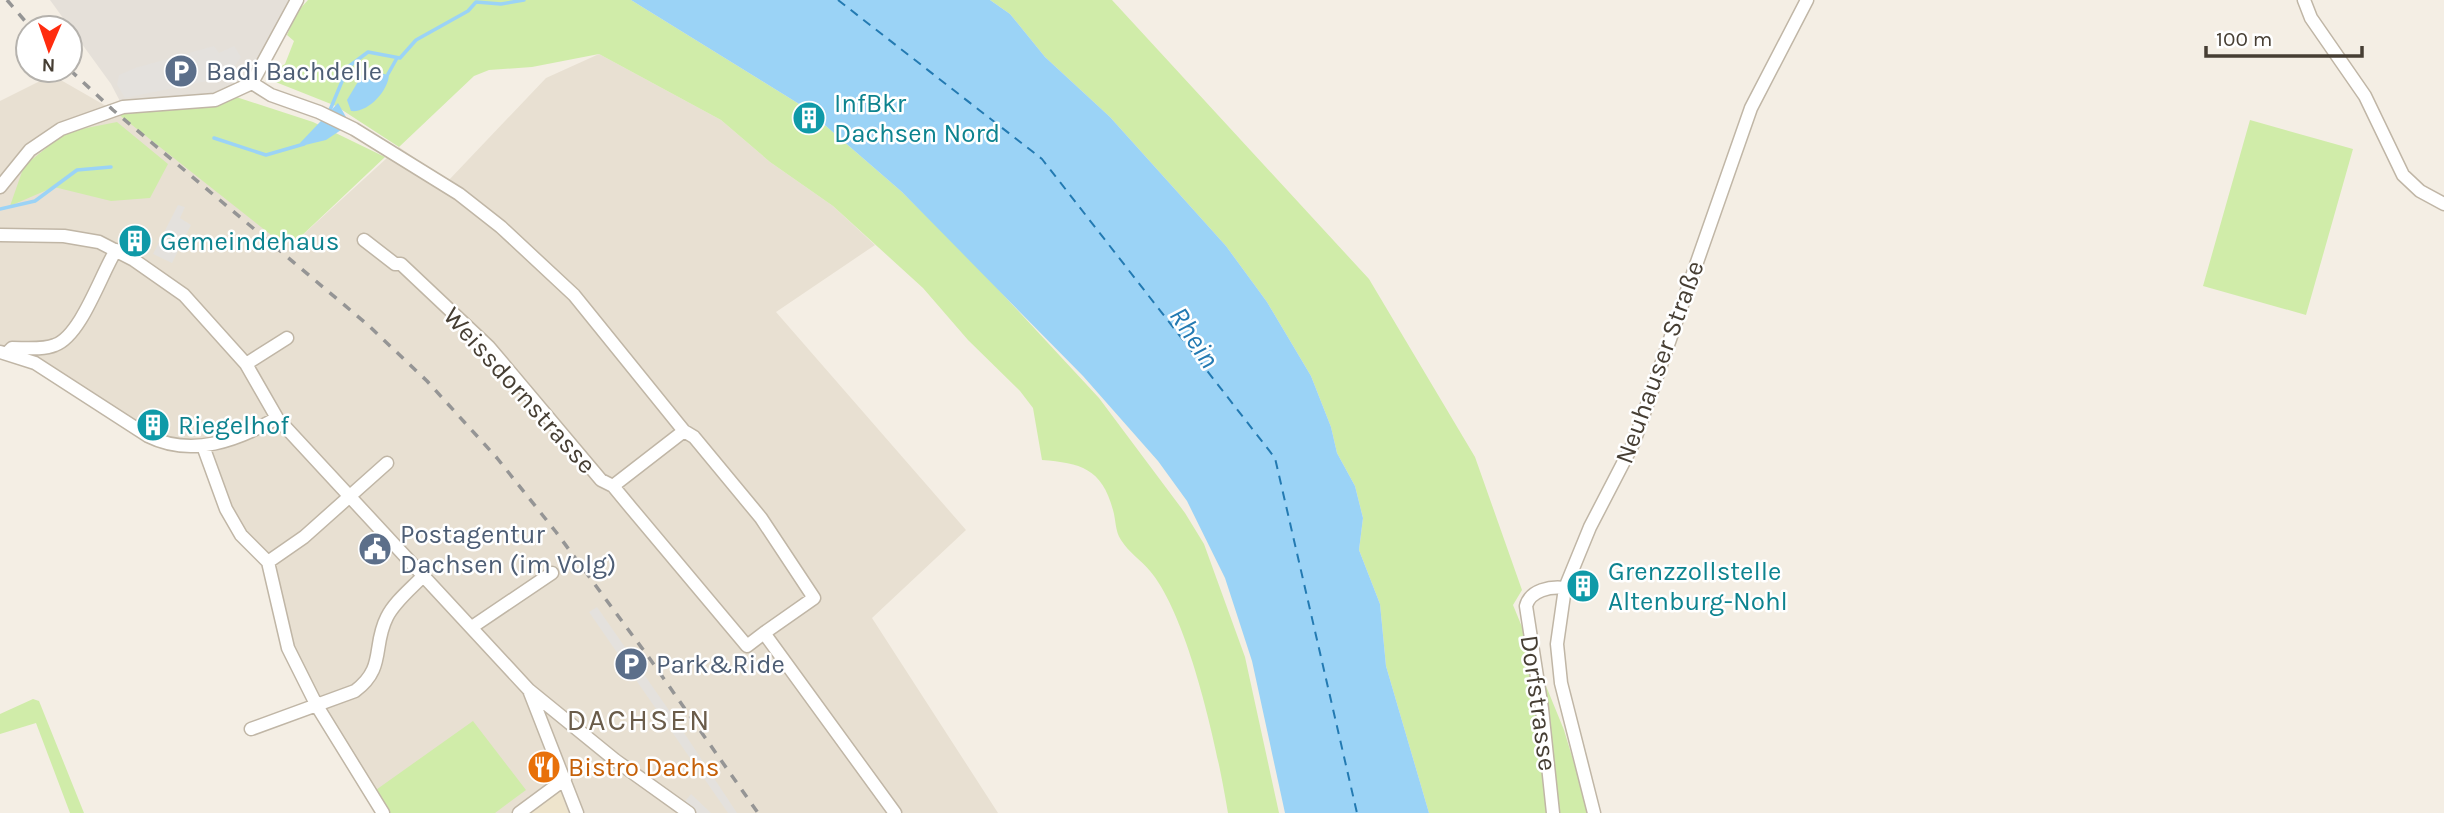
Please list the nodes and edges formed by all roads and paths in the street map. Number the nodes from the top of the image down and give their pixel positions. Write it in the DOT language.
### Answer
graph roads {
  1 [pos="297,0"];
  2 [pos="1807,0"];
  3 [pos="2304,0"];
  4 [pos="252,83"];
  5 [pos="0,187"];
  6 [pos="2444,204"];
  7 [pos="0,235"];
  8 [pos="365,240"];
  9 [pos="116,250"];
  10 [pos="286,338"];
  11 [pos="4,353"];
  12 [pos="246,364"];
  13 [pos="277,418"];
  14 [pos="684,431"];
  15 [pos="203,446"];
  16 [pos="387,463"];
  17 [pos="613,486"];
  18 [pos="349,493"];
  19 [pos="268,562"];
  20 [pos="552,573"];
  21 [pos="424,575"];
  22 [pos="1567,581"];
  23 [pos="472,627"];
  24 [pos="764,633"];
  25 [pos="529,690"];
  26 [pos="317,706"];
  27 [pos="251,729"];
  28 [pos="565,779"];
  29 [pos="383,813"];
  30 [pos="519,813"];
  31 [pos="576,813"];
  32 [pos="689,813"];
  33 [pos="895,813"];
  34 [pos="1553,813"];
  35 [pos="1594,813"];
  1 -- 4 [label="street"];
  2 -- 22 [label="street, Neuhauser Straße"];
  3 -- 6 [label="street"];
  4 -- 5 [label="street"];
  4 -- 14 [label="street"];
  7 -- 9 [label="street"];
  8 -- 17 [label="street, Weissdornstrasse"];
  9 -- 11 [label="street"];
  9 -- 12 [label="street"];
  10 -- 12 [label="street"];
  11 -- 15 [label="street"];
  12 -- 13 [label="street"];
  13 -- 15 [label="street"];
  13 -- 18 [label="street"];
  14 -- 17 [label="street"];
  14 -- 24 [label="street"];
  15 -- 19 [label="street"];
  16 -- 18 [label="street"];
  17 -- 24 [label="street, Weissdornstrasse"];
  18 -- 19 [label="street"];
  18 -- 21 [label="street"];
  19 -- 26 [label="street"];
  20 -- 23 [label="street"];
  21 -- 23 [label="street"];
  21 -- 26 [label="street"];
  22 -- 34 [label="street, Dorfstrasse"];
  22 -- 35 [label="street, Neuhauser Straße"];
  23 -- 25 [label="street"];
  24 -- 33 [label="street"];
  25 -- 28 [label="street"];
  25 -- 32 [label="street"];
  26 -- 27 [label="street"];
  26 -- 29 [label="street"];
  28 -- 30 [label="street"];
  28 -- 31 [label="street"];
}
